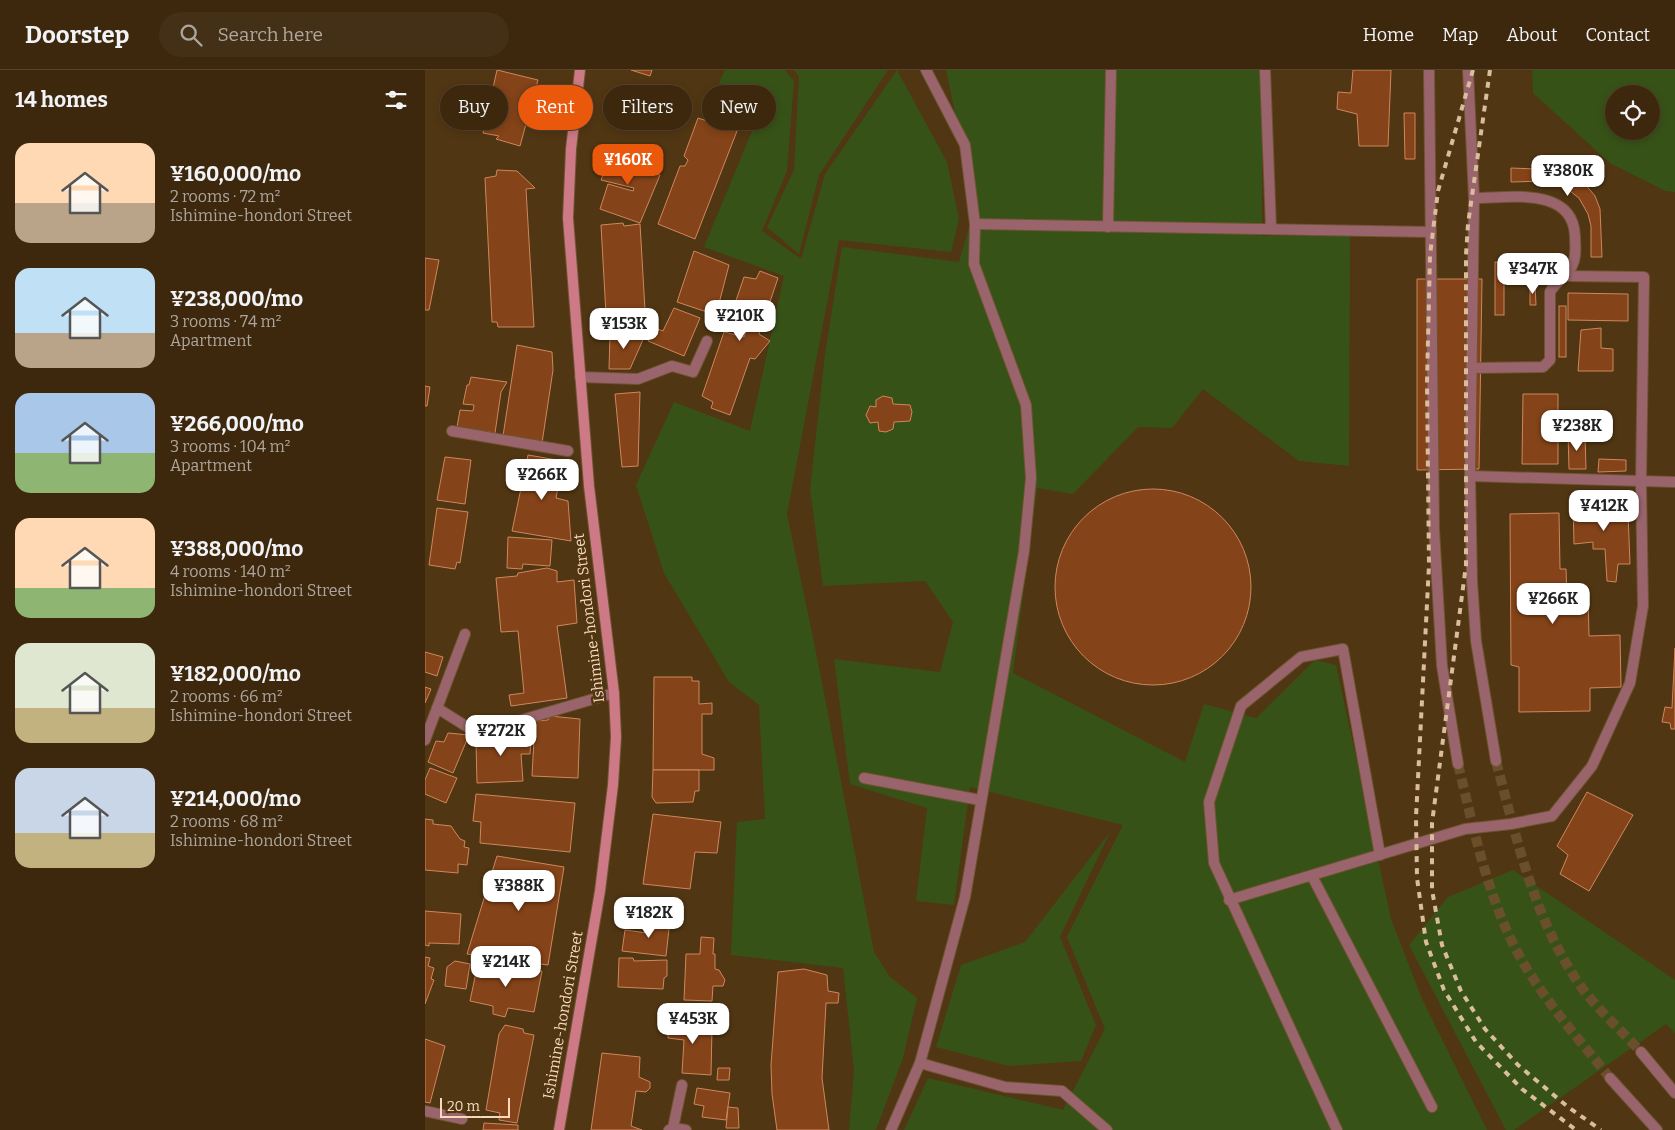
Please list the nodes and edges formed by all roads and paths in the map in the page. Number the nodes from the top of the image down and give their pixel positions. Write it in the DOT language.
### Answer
graph roads {
  1 [pos="580,70"];
  2 [pos="926,70"];
  3 [pos="1111,70"];
  4 [pos="1265,70"];
  5 [pos="1429,70"];
  6 [pos="1468,70"];
  7 [pos="1474,198"];
  8 [pos="975,224"];
  9 [pos="1108,227"];
  10 [pos="1271,228"];
  11 [pos="1431,232"];
  12 [pos="1565,276"];
  13 [pos="707,341"];
  14 [pos="1472,368"];
  15 [pos="580,377"];
  16 [pos="452,431"];
  17 [pos="568,451"];
  18 [pos="1470,476"];
  19 [pos="1641,482"];
  20 [pos="1675,482"];
  21 [pos="465,634"];
  22 [pos="614,693"];
  23 [pos="437,708"];
  24 [pos="425,740"];
  25 [pos="1496,762"];
  26 [pos="1458,764"];
  27 [pos="864,778"];
  28 [pos="980,800"];
  29 [pos="1380,855"];
  30 [pos="1312,876"];
  31 [pos="1229,900"];
  32 [pos="1641,1052"];
  33 [pos="920,1063"];
  34 [pos="1610,1078"];
  35 [pos="681,1085"];
  36 [pos="1675,1093"];
  37 [pos="1432,1107"];
  38 [pos="425,1110"];
  39 [pos="462,1119"];
  40 [pos="671,1129"];
  41 [pos="559,1130"];
  42 [pos="687,1130"];
  43 [pos="891,1130"];
  44 [pos="1107,1130"];
  45 [pos="1337,1130"];
  46 [pos="1657,1130"];
  1 -- 15 [label="main road, Ishimine-hondori Street"];
  2 -- 8 [label="street"];
  3 -- 9 [label="street"];
  4 -- 10 [label="street"];
  5 -- 11 [label="street"];
  6 -- 7 [label="street"];
  7 -- 12 [label="street"];
  7 -- 14 [label="street"];
  8 -- 9 [label="street"];
  8 -- 28 [label="street"];
  9 -- 10 [label="street"];
  10 -- 11 [label="street"];
  11 -- 26 [label="street"];
  12 -- 14 [label="street"];
  12 -- 19 [label="street"];
  13 -- 15 [label="street"];
  14 -- 18 [label="street"];
  15 -- 22 [label="main road, Ishimine-hondori Street"];
  16 -- 17 [label="street"];
  18 -- 19 [label="street"];
  18 -- 25 [label="street"];
  19 -- 20 [label="street"];
  19 -- 29 [label="street"];
  21 -- 23 [label="street"];
  22 -- 23 [label="street"];
  22 -- 41 [label="main road, Ishimine-hondori Street"];
  23 -- 24 [label="street"];
  27 -- 28 [label="street"];
  28 -- 33 [label="street"];
  29 -- 30 [label="street"];
  29 -- 31 [label="street"];
  30 -- 31 [label="street"];
  30 -- 37 [label="street"];
  31 -- 45 [label="street"];
  32 -- 36 [label="street"];
  33 -- 43 [label="street"];
  33 -- 44 [label="street"];
  34 -- 46 [label="street"];
  35 -- 40 [label="street"];
  38 -- 39 [label="street"];
  40 -- 42 [label="street"];
}
